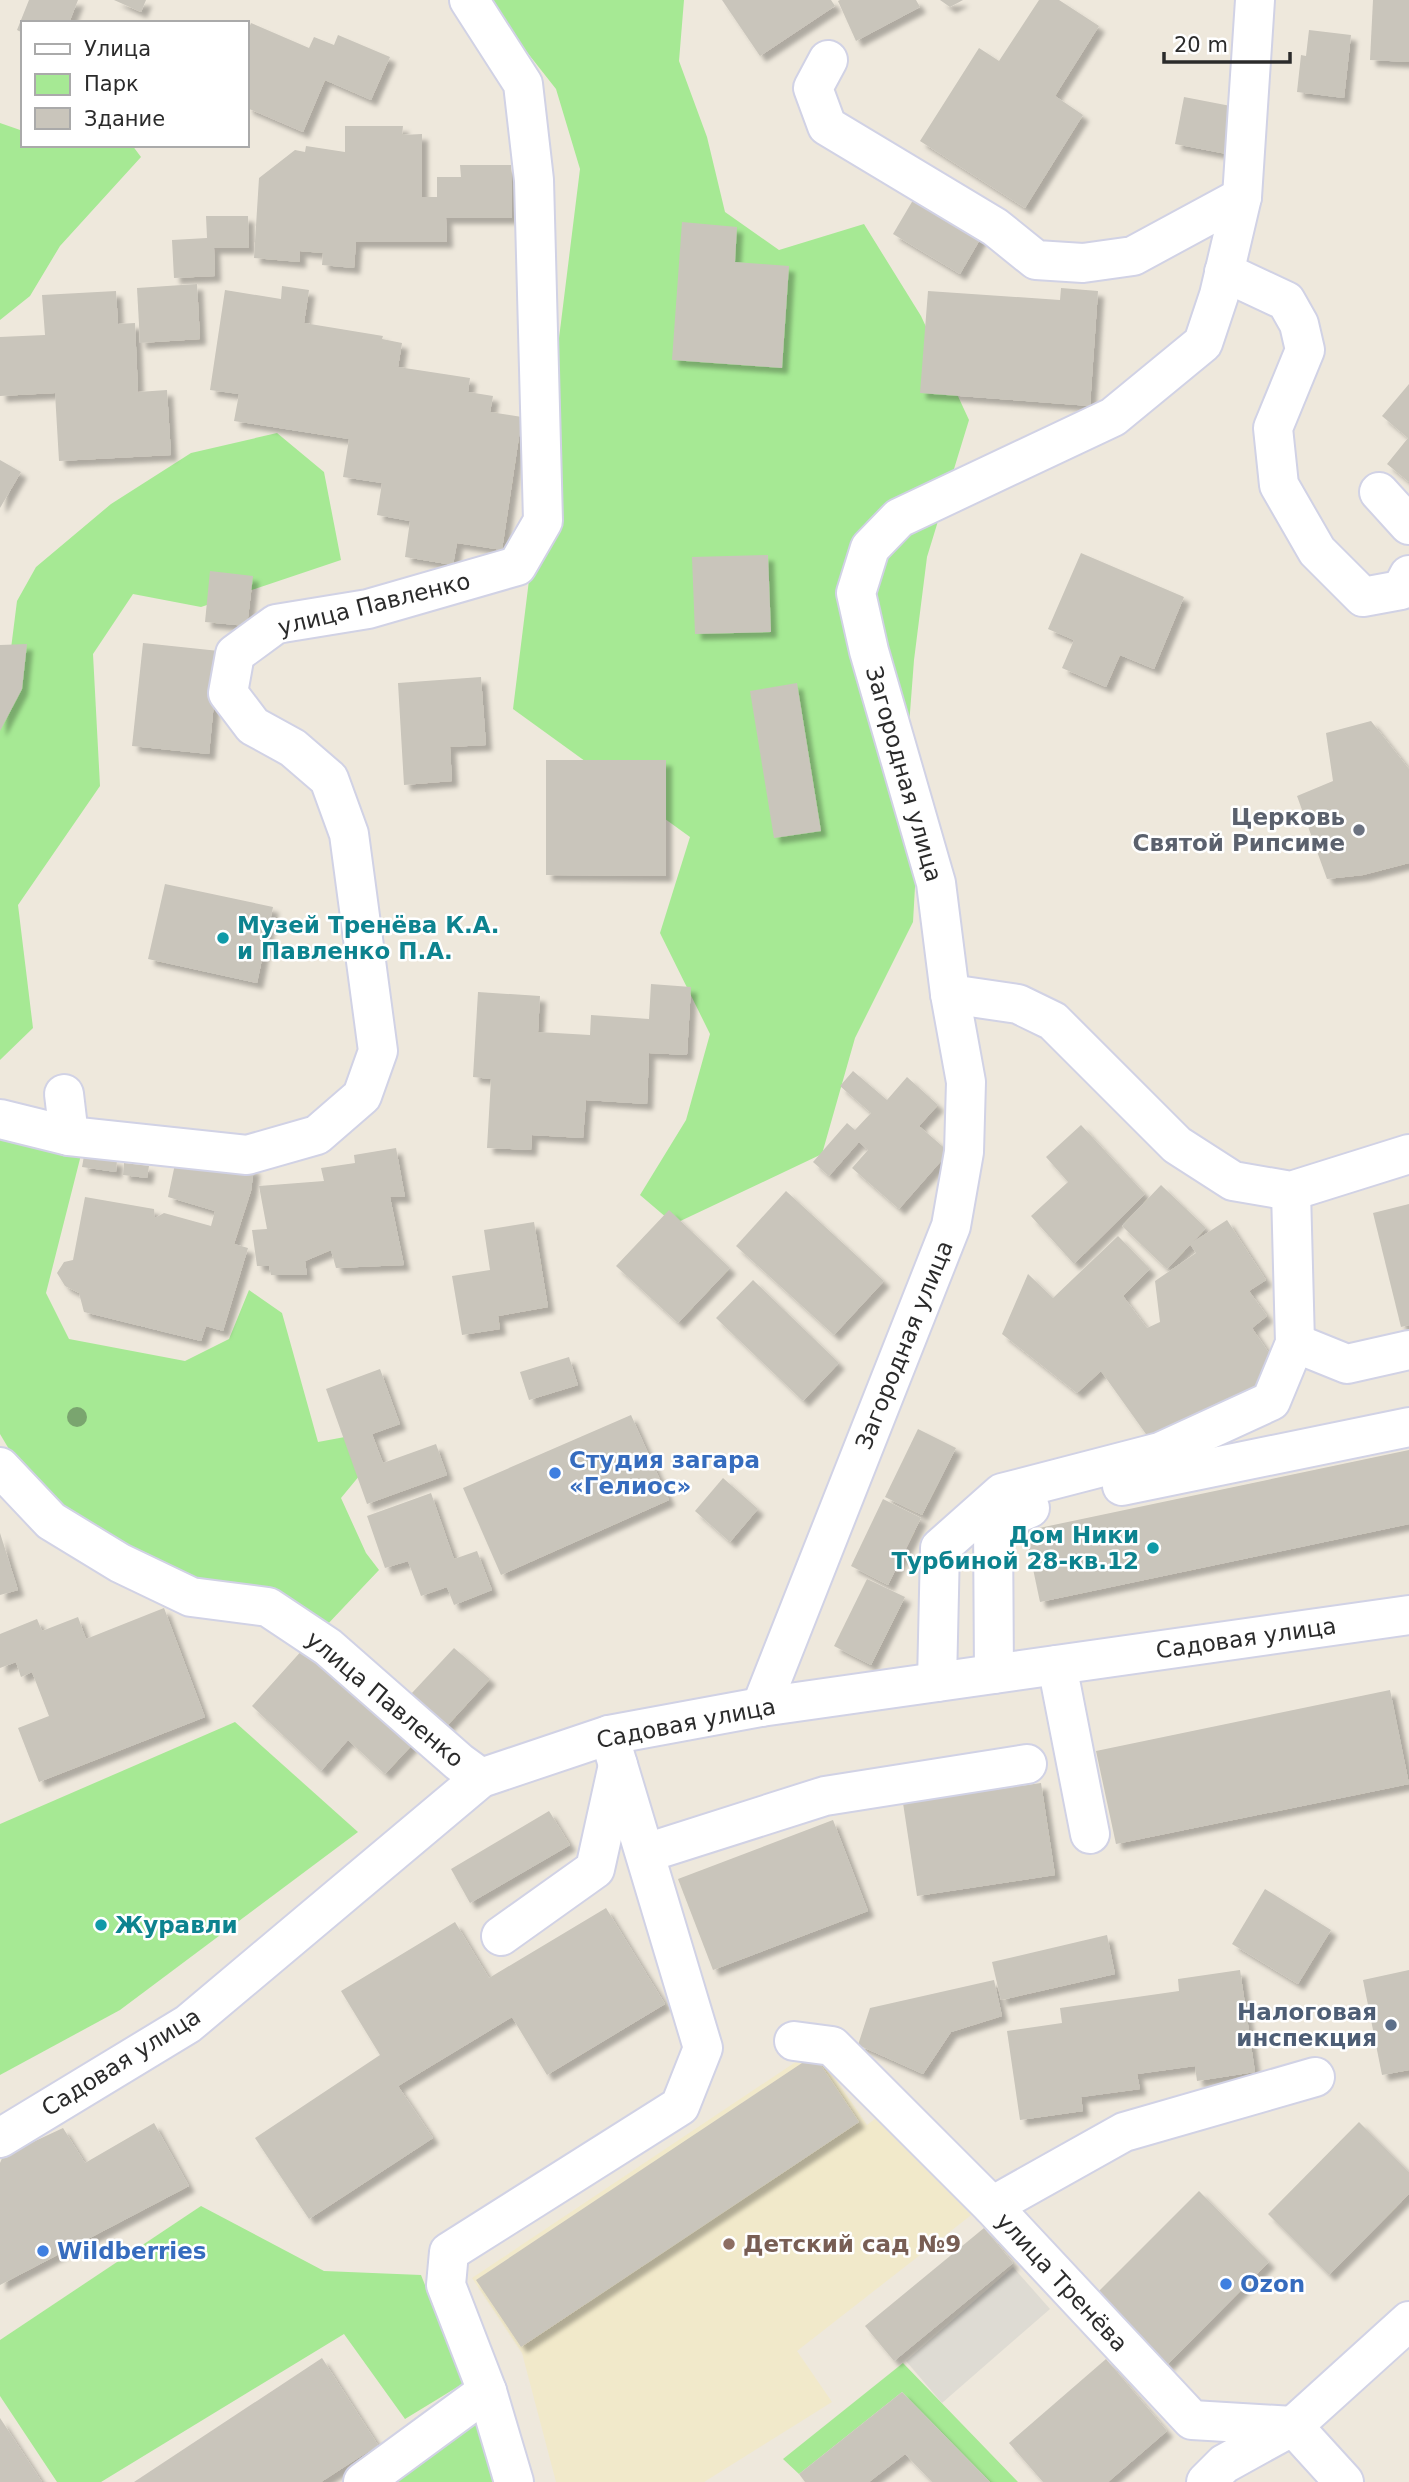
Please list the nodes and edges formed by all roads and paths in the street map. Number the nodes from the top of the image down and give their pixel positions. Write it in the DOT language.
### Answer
graph roads {
  1 [pos="468,0"];
  2 [pos="1255,0"];
  3 [pos="828,60"];
  4 [pos="1242,197"];
  5 [pos="1224,272"];
  6 [pos="1379,492"];
  7 [pos="1409,525"];
  8 [pos="1409,575"];
  9 [pos="950,994"];
  10 [pos="64,1094"];
  11 [pos="0,1119"];
  12 [pos="69,1136"];
  13 [pos="1409,1154"];
  14 [pos="1291,1191"];
  15 [pos="1295,1343"];
  16 [pos="1409,1350"];
  17 [pos="1409,1427"];
  18 [pos="0,1467"];
  19 [pos="1409,1615"];
  20 [pos="1057,1665"];
  21 [pos="993,1674"];
  22 [pos="937,1682"];
  23 [pos="761,1707"];
  24 [pos="614,1748"];
  25 [pos="1027,1764"];
  26 [pos="481,1778"];
  27 [pos="1090,1834"];
  28 [pos="646,1853"];
  29 [pos="501,1936"];
  30 [pos="794,2041"];
  31 [pos="1315,2077"];
  32 [pos="0,2138"];
  33 [pos="992,2206"];
  34 [pos="1409,2321"];
  35 [pos="487,2391"];
  36 [pos="1293,2426"];
  37 [pos="363,2482"];
  38 [pos="514,2482"];
  39 [pos="1206,2482"];
  40 [pos="1344,2482"];
  1 -- 12 [label="street, улица Павленко"];
  2 -- 4 [label="street, Загородная улица"];
  3 -- 4 [label="street"];
  4 -- 5 [label="street, Загородная улица"];
  5 -- 8 [label="street"];
  5 -- 9 [label="street, Загородная улица"];
  6 -- 7 [label="street"];
  9 -- 14 [label="street"];
  9 -- 23 [label="street, Загородная улица"];
  10 -- 12 [label="street"];
  11 -- 12 [label="street, улица Павленко"];
  13 -- 14 [label="street"];
  14 -- 15 [label="street"];
  15 -- 16 [label="street"];
  15 -- 22 [label="street"];
  17 -- 21 [label="street"];
  18 -- 26 [label="street, улица Павленко"];
  19 -- 20 [label="street, Садовая улица"];
  20 -- 21 [label="street, Садовая улица"];
  20 -- 27 [label="street"];
  21 -- 22 [label="street, Садовая улица"];
  22 -- 23 [label="street, Садовая улица"];
  23 -- 24 [label="street, Садовая улица"];
  24 -- 26 [label="street, Садовая улица"];
  24 -- 28 [label="street"];
  24 -- 29 [label="street"];
  25 -- 28 [label="street"];
  26 -- 32 [label="street, Садовая улица"];
  28 -- 35 [label="street"];
  30 -- 33 [label="street, улица Тренёва"];
  31 -- 33 [label="street"];
  33 -- 36 [label="street, улица Тренёва"];
  34 -- 36 [label="street"];
  35 -- 37 [label="street"];
  35 -- 38 [label="street"];
  36 -- 39 [label="street"];
  36 -- 40 [label="street"];
}
